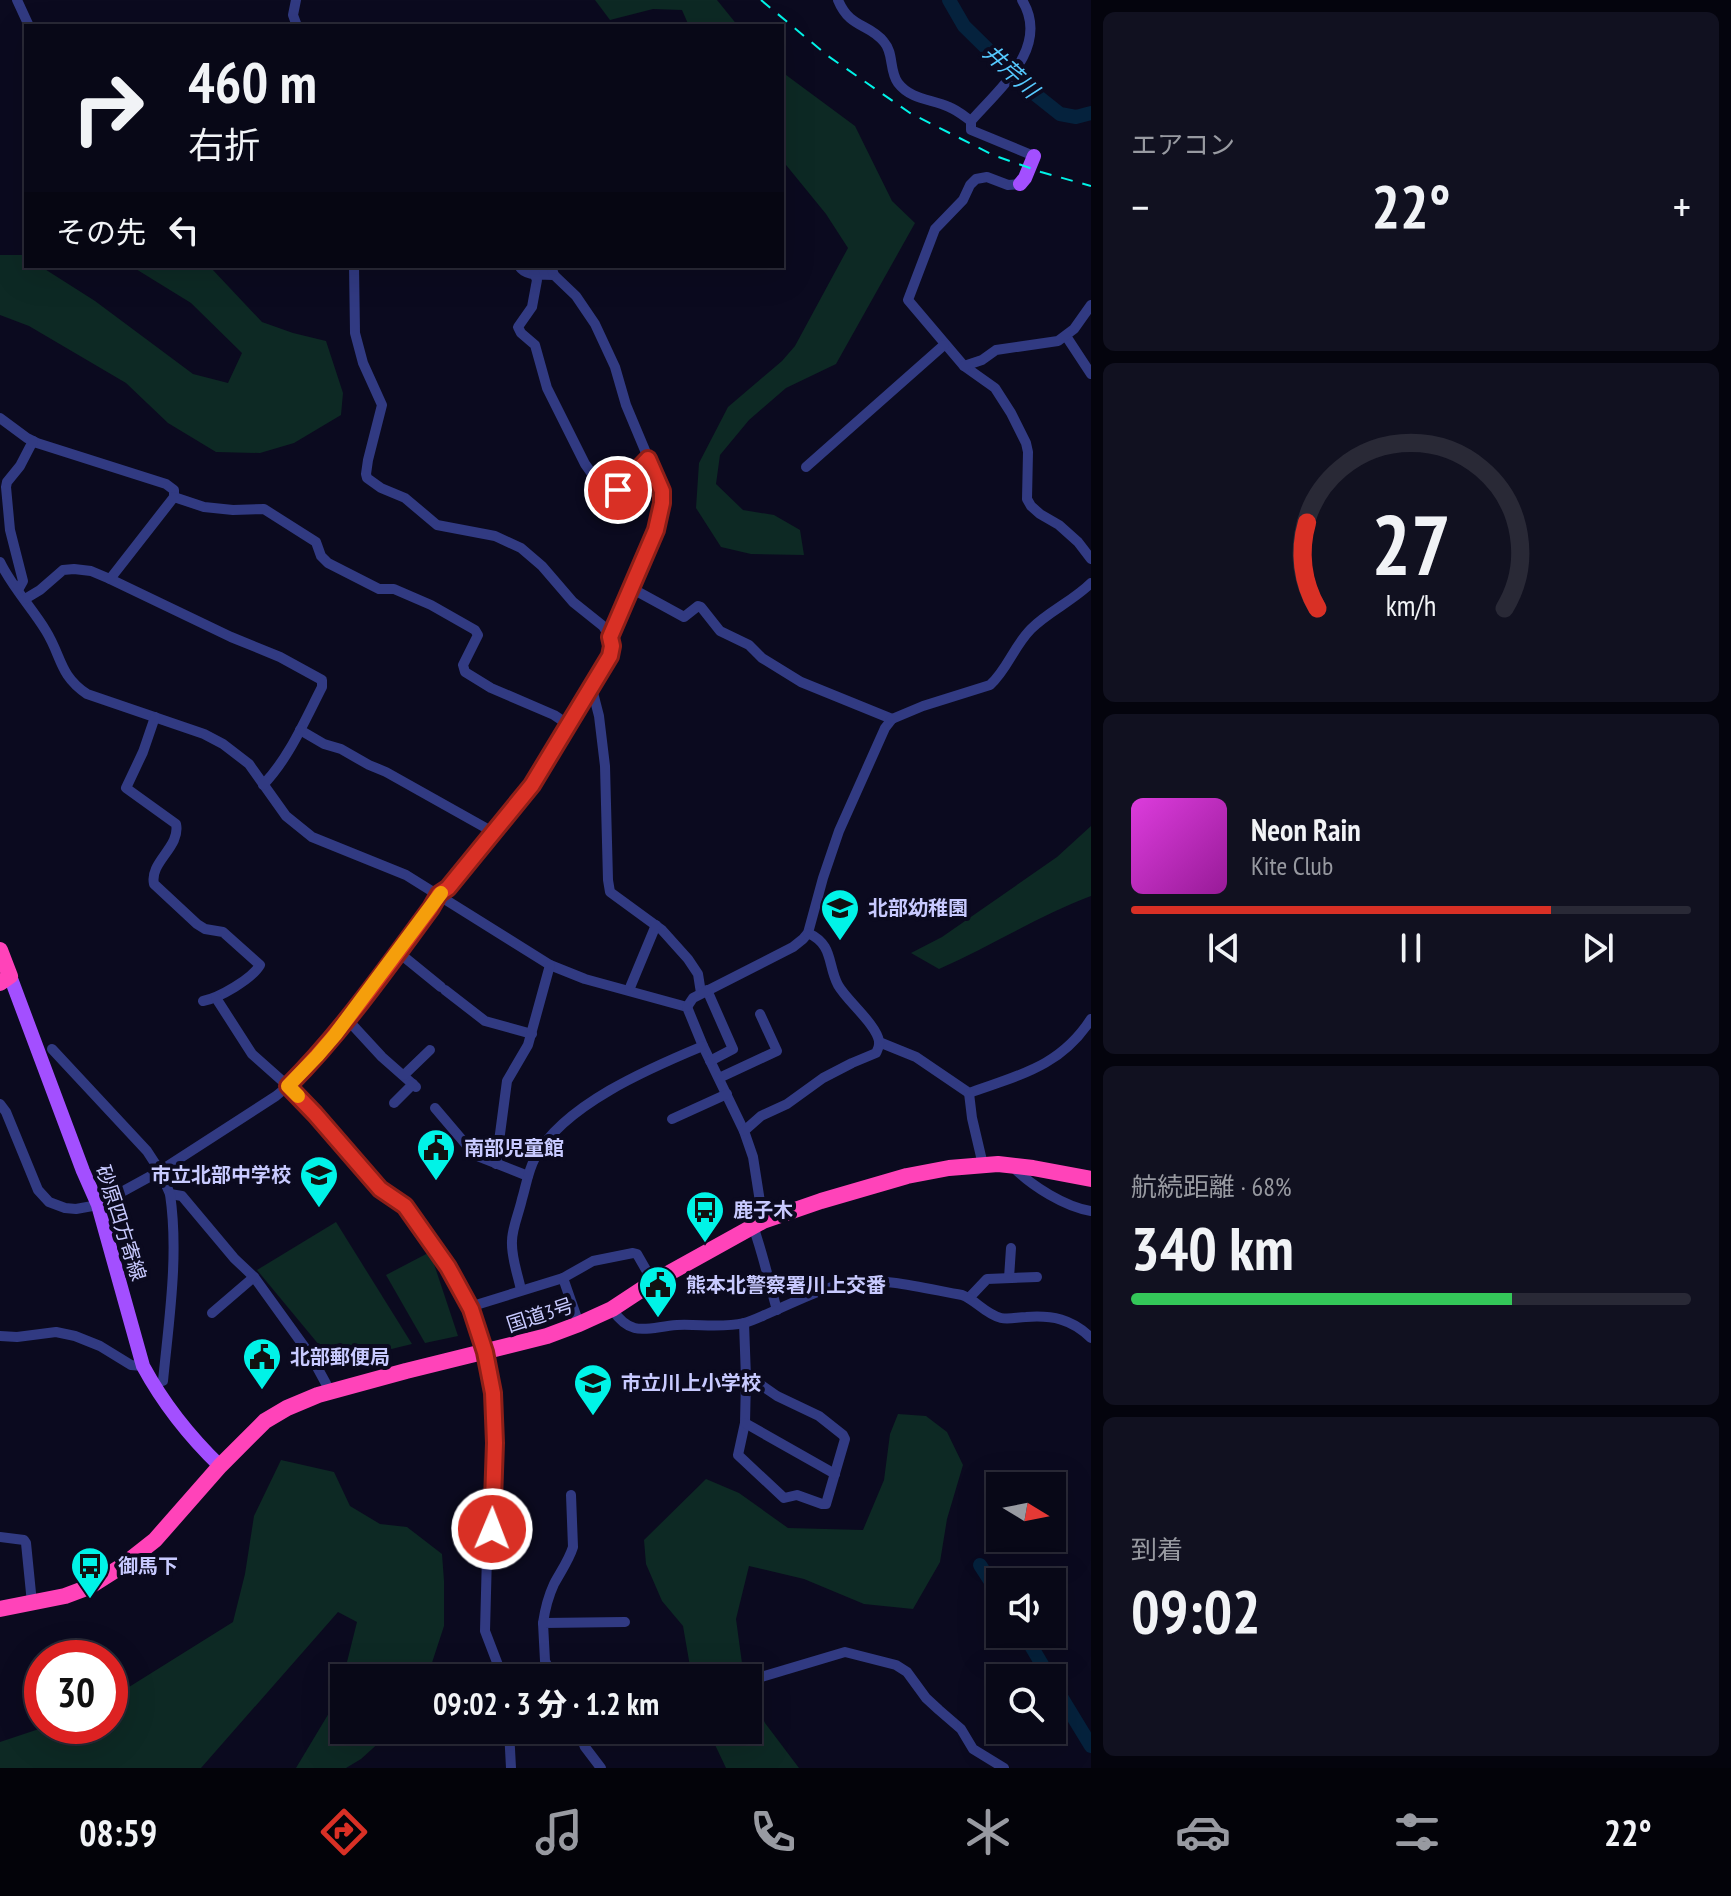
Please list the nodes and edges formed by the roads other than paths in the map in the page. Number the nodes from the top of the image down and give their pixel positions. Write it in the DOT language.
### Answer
graph roads {
  1 [pos="17,0"];
  2 [pos="296,0"];
  3 [pos="838,0"];
  4 [pos="1025,2"];
  5 [pos="28,24"];
  6 [pos="296,24"];
  7 [pos="971,121"];
  8 [pos="1034,156"];
  9 [pos="1020,184"];
  10 [pos="354,268"];
  11 [pos="520,268"];
  12 [pos="552,270"];
  13 [pos="534,273"];
  14 [pos="1091,305"];
  15 [pos="1066,336"];
  16 [pos="944,345"];
  17 [pos="964,366"];
  18 [pos="1091,374"];
  19 [pos="0,418"];
  20 [pos="33,441"];
  21 [pos="648,459"];
  22 [pos="806,467"];
  23 [pos="174,497"];
  24 [pos="1091,559"];
  25 [pos="0,562"];
  26 [pos="110,579"];
  27 [pos="1091,583"];
  28 [pos="631,588"];
  29 [pos="22,594"];
  30 [pos="610,637"];
  31 [pos="591,685"];
  32 [pos="155,717"];
  33 [pos="892,719"];
  34 [pos="569,725"];
  35 [pos="300,730"];
  36 [pos="263,785"];
  37 [pos="493,832"];
  38 [pos="439,894"];
  39 [pos="656,925"];
  40 [pos="808,933"];
  41 [pos="0,950"];
  42 [pos="398,952"];
  43 [pos="550,965"];
  44 [pos="5,979"];
  45 [pos="629,990"];
  46 [pos="704,991"];
  47 [pos="216,998"];
  48 [pos="203,1001"];
  49 [pos="687,1007"];
  50 [pos="760,1014"];
  51 [pos="347,1019"];
  52 [pos="1091,1019"];
  53 [pos="532,1034"];
  54 [pos="879,1042"];
  55 [pos="703,1046"];
  56 [pos="52,1049"];
  57 [pos="430,1050"];
  58 [pos="710,1061"];
  59 [pos="404,1075"];
  60 [pos="719,1078"];
  61 [pos="288,1086"];
  62 [pos="969,1093"];
  63 [pos="727,1094"];
  64 [pos="394,1103"];
  65 [pos="0,1104"];
  66 [pos="435,1108"];
  67 [pos="672,1119"];
  68 [pos="744,1131"];
  69 [pos="496,1164"];
  70 [pos="983,1165"];
  71 [pos="1014,1165"];
  72 [pos="160,1171"];
  73 [pos="528,1176"];
  74 [pos="1091,1179"];
  75 [pos="170,1194"];
  76 [pos="98,1205"];
  77 [pos="1091,1211"];
  78 [pos="758,1224"];
  79 [pos="1011,1248"];
  80 [pos="254,1277"];
  81 [pos="1037,1277"];
  82 [pos="563,1278"];
  83 [pos="1009,1278"];
  84 [pos="653,1282"];
  85 [pos="521,1290"];
  86 [pos="969,1298"];
  87 [pos="471,1309"];
  88 [pos="612,1309"];
  89 [pos="777,1310"];
  90 [pos="212,1313"];
  91 [pos="744,1323"];
  92 [pos="579,1324"];
  93 [pos="0,1336"];
  94 [pos="1091,1338"];
  95 [pos="485,1352"];
  96 [pos="143,1366"];
  97 [pos="746,1378"];
  98 [pos="163,1381"];
  99 [pos="330,1391"];
  100 [pos="745,1423"];
  101 [pos="220,1466"];
  102 [pos="835,1474"];
  103 [pos="571,1495"];
  104 [pos="0,1537"];
  105 [pos="32,1603"];
  106 [pos="0,1609"];
  107 [pos="625,1622"];
  108 [pos="543,1623"];
  109 [pos="498,1664"];
  110 [pos="547,1664"];
  111 [pos="762,1677"];
  112 [pos="510,1744"];
  113 [pos="584,1744"];
  114 [pos="511,1768"];
  115 [pos="601,1768"];
  116 [pos="1004,1768"];
  1 -- 5 [label="street"];
  2 -- 6 [label="street"];
  3 -- 7 [label="street"];
  4 -- 7 [label="street"];
  7 -- 8 [label="street"];
  8 -- 9 [label="main road"];
  9 -- 16 [label="street"];
  10 -- 30 [label="street"];
  11 -- 13 [label="street"];
  12 -- 13 [label="street"];
  12 -- 21 [label="street"];
  13 -- 21 [label="street"];
  14 -- 15 [label="street"];
  15 -- 17 [label="street"];
  15 -- 18 [label="street"];
  16 -- 17 [label="street"];
  16 -- 22 [label="street"];
  17 -- 24 [label="street"];
  19 -- 20 [label="street"];
  20 -- 23 [label="street"];
  20 -- 29 [label="street"];
  21 -- 28 [label="street"];
  23 -- 26 [label="street"];
  23 -- 34 [label="street"];
  25 -- 29 [label="street"];
  26 -- 29 [label="street"];
  26 -- 35 [label="street"];
  27 -- 33 [label="street"];
  28 -- 30 [label="street"];
  28 -- 33 [label="street"];
  29 -- 32 [label="street"];
  30 -- 31 [label="street"];
  31 -- 34 [label="street"];
  31 -- 39 [label="street"];
  32 -- 36 [label="street"];
  32 -- 47 [label="street"];
  33 -- 40 [label="street"];
  34 -- 37 [label="street"];
  35 -- 36 [label="street"];
  35 -- 37 [label="street"];
  36 -- 38 [label="street"];
  37 -- 38 [label="street"];
  38 -- 42 [label="street"];
  38 -- 43 [label="street"];
  39 -- 45 [label="street"];
  39 -- 46 [label="street"];
  40 -- 46 [label="street"];
  40 -- 54 [label="street"];
  41 -- 44 [label="highway"];
  42 -- 51 [label="street"];
  42 -- 53 [label="street"];
  43 -- 45 [label="street"];
  43 -- 53 [label="street"];
  44 -- 76 [label="main road, 砂原四方寄線"];
  45 -- 49 [label="street"];
  46 -- 49 [label="street"];
  46 -- 58 [label="street"];
  47 -- 48 [label="street"];
  47 -- 61 [label="street"];
  49 -- 55 [label="street"];
  50 -- 60 [label="street"];
  51 -- 59 [label="street"];
  51 -- 61 [label="street"];
  52 -- 62 [label="street"];
  53 -- 69 [label="street"];
  54 -- 62 [label="street"];
  54 -- 68 [label="street"];
  55 -- 58 [label="street"];
  55 -- 73 [label="street"];
  56 -- 72 [label="street"];
  57 -- 59 [label="street"];
  58 -- 60 [label="street"];
  59 -- 64 [label="street"];
  60 -- 63 [label="street"];
  61 -- 72 [label="street"];
  61 -- 87 [label="street"];
  62 -- 70 [label="street"];
  63 -- 67 [label="street"];
  63 -- 68 [label="street"];
  65 -- 76 [label="street"];
  66 -- 69 [label="street"];
  68 -- 78 [label="street"];
  69 -- 73 [label="street"];
  70 -- 71 [label="highway, 国道3号"];
  70 -- 78 [label="highway, 国道3号"];
  71 -- 74 [label="highway, 国道3号"];
  71 -- 77 [label="street"];
  72 -- 75 [label="street"];
  72 -- 76 [label="street"];
  73 -- 85 [label="street"];
  75 -- 80 [label="street"];
  75 -- 98 [label="street"];
  76 -- 96 [label="main road, 砂原四方寄線"];
  78 -- 84 [label="highway, 国道3号"];
  78 -- 89 [label="street"];
  79 -- 83 [label="street"];
  80 -- 90 [label="street"];
  80 -- 99 [label="street"];
  81 -- 83 [label="street"];
  82 -- 84 [label="street"];
  82 -- 85 [label="street"];
  82 -- 92 [label="street"];
  83 -- 86 [label="street"];
  84 -- 88 [label="highway, 国道3号"];
  85 -- 87 [label="street"];
  86 -- 89 [label="street"];
  86 -- 94 [label="street"];
  87 -- 95 [label="street"];
  88 -- 91 [label="street"];
  88 -- 92 [label="highway, 国道3号"];
  89 -- 91 [label="street"];
  91 -- 97 [label="street"];
  92 -- 95 [label="highway, 国道3号"];
  93 -- 96 [label="street"];
  95 -- 99 [label="highway, 国道3号"];
  95 -- 109 [label="street"];
  96 -- 101 [label="main road, 砂原四方寄線"];
  97 -- 100 [label="street"];
  97 -- 102 [label="street"];
  99 -- 101 [label="highway, 国道3号"];
  100 -- 102 [label="street"];
  100 -- 102 [label="street"];
  101 -- 105 [label="highway, 国道3号"];
  103 -- 108 [label="street"];
  104 -- 105 [label="street"];
  105 -- 106 [label="highway, 国道3号"];
  107 -- 108 [label="street"];
  108 -- 110 [label="street"];
  111 -- 116 [label="street"];
  112 -- 114 [label="street"];
  113 -- 115 [label="street"];
}
